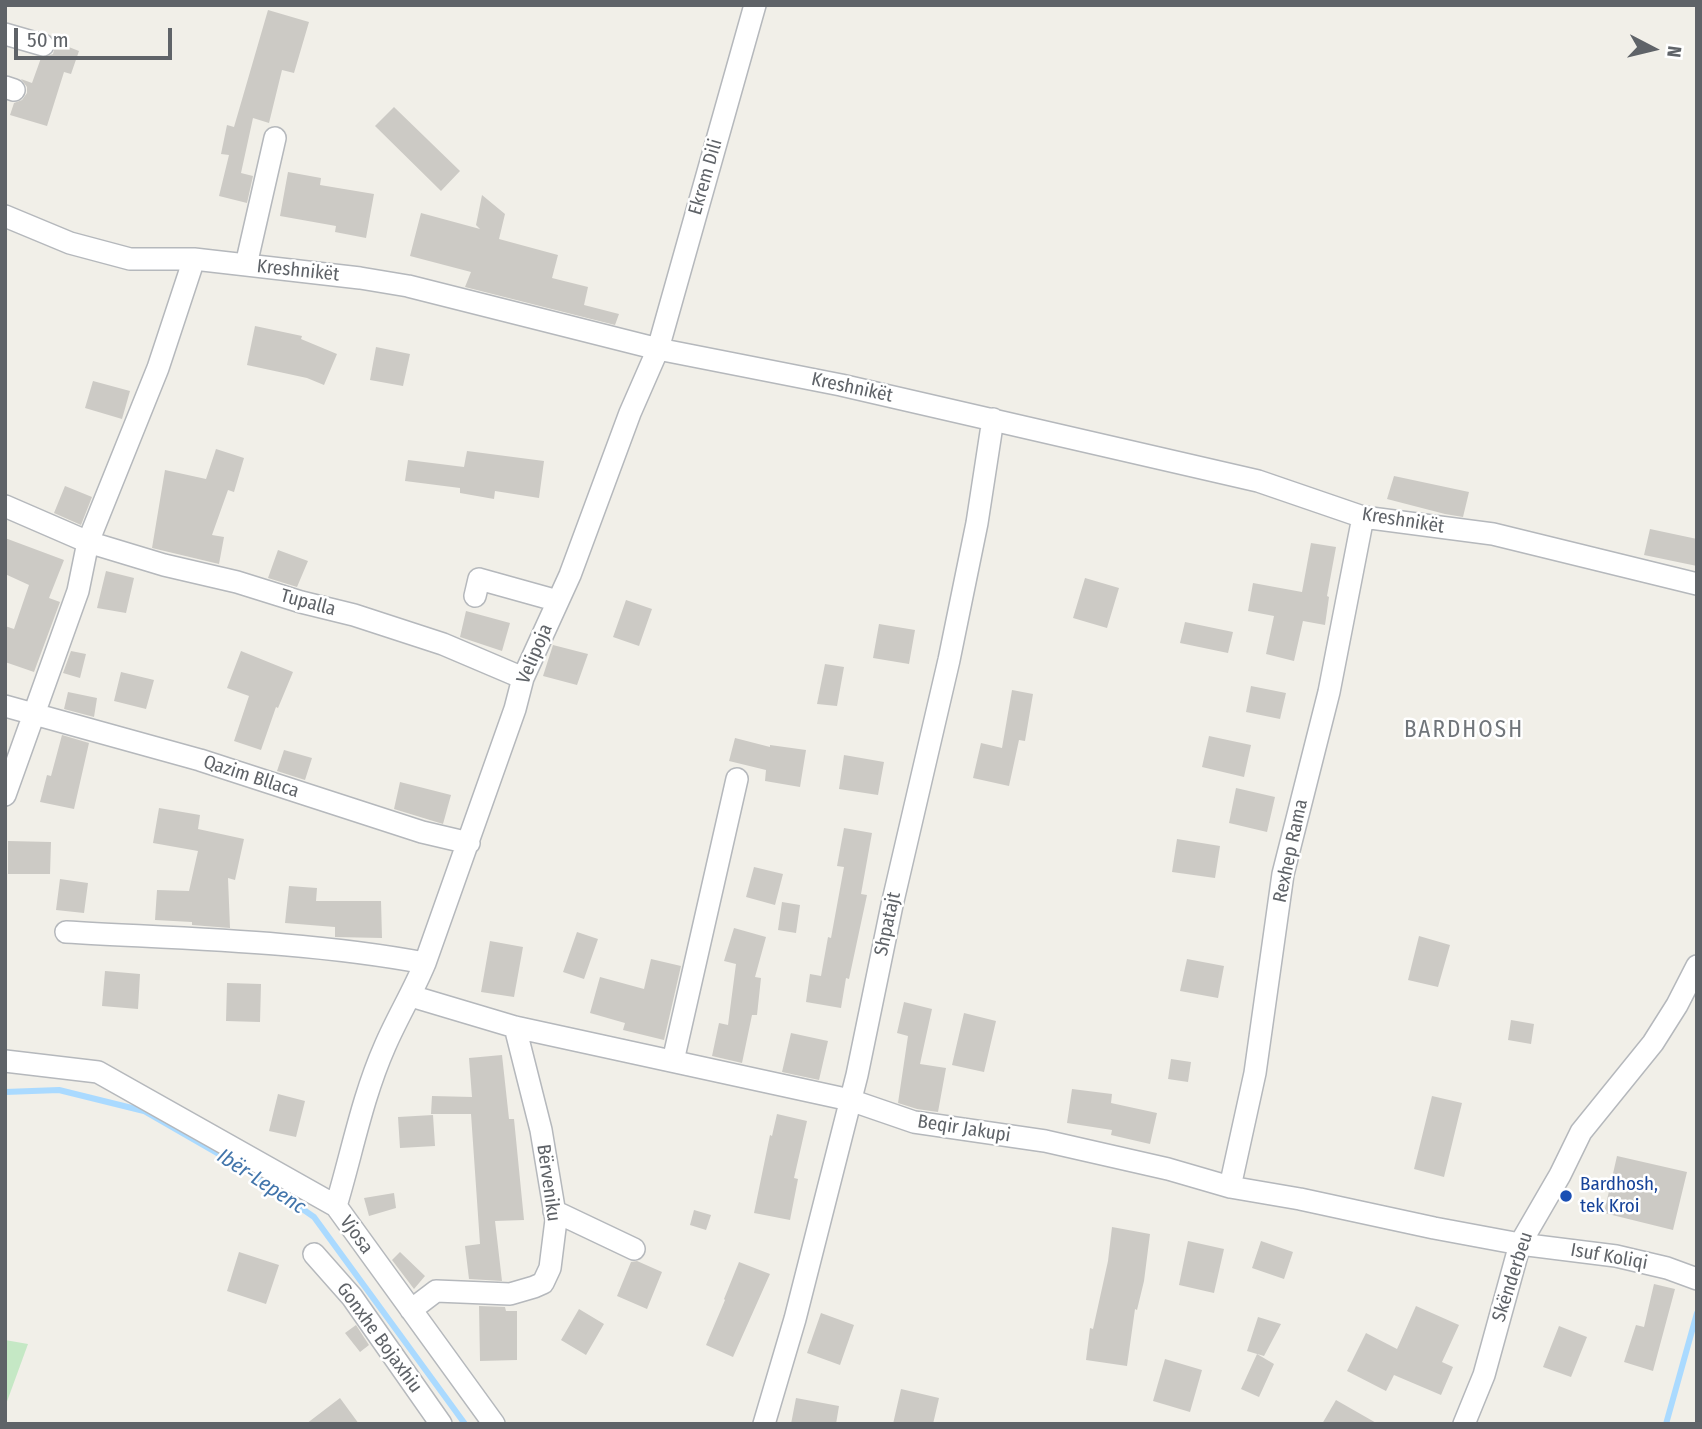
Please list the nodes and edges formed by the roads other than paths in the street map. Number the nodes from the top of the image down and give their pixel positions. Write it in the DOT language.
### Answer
graph roads {
  1 [pos="755,5"];
  2 [pos="5,34"];
  3 [pos="43,45"];
  4 [pos="275,138"];
  5 [pos="5,216"];
  6 [pos="194,259"];
  7 [pos="246,265"];
  8 [pos="657,349"];
  9 [pos="993,419"];
  10 [pos="5,506"];
  11 [pos="1363,517"];
  12 [pos="88,542"];
  13 [pos="1697,584"];
  14 [pos="475,596"];
  15 [pos="558,601"];
  16 [pos="523,678"];
  17 [pos="5,706"];
  18 [pos="33,715"];
  19 [pos="737,779"];
  20 [pos="5,795"];
  21 [pos="469,843"];
  22 [pos="66,932"];
  23 [pos="425,963"];
  24 [pos="1697,966"];
  25 [pos="411,996"];
  26 [pos="1687,1002"];
  27 [pos="514,1027"];
  28 [pos="5,1061"];
  29 [pos="673,1061"];
  30 [pos="850,1100"];
  31 [pos="1230,1187"];
  32 [pos="336,1206"];
  33 [pos="554,1211"];
  34 [pos="1520,1244"];
  35 [pos="634,1250"];
  36 [pos="314,1254"];
  37 [pos="1697,1279"];
  38 [pos="411,1310"];
  39 [pos="441,1424"];
  40 [pos="494,1424"];
  41 [pos="764,1424"];
  42 [pos="1464,1424"];
  1 -- 8 [label="street, Ekrem Dili"];
  2 -- 3 [label="street"];
  4 -- 7 [label="street"];
  5 -- 6 [label="street, Kreshnikët"];
  6 -- 7 [label="street, Kreshnikët"];
  6 -- 12 [label="street"];
  7 -- 8 [label="street, Kreshnikët"];
  8 -- 9 [label="street, Kreshnikët"];
  8 -- 15 [label="street, Velipoja"];
  9 -- 11 [label="street, Kreshnikët"];
  9 -- 30 [label="street, Shpatajt"];
  10 -- 12 [label="street"];
  11 -- 13 [label="street, Kreshnikët"];
  11 -- 31 [label="street, Rexhep Rama"];
  12 -- 16 [label="street, Tupalla"];
  12 -- 18 [label="street"];
  14 -- 15 [label="street"];
  15 -- 16 [label="street, Velipoja"];
  16 -- 21 [label="street, Velipoja"];
  17 -- 18 [label="street, Qazim Bllaca"];
  18 -- 20 [label="street"];
  18 -- 21 [label="street, Qazim Bllaca"];
  19 -- 29 [label="street"];
  21 -- 23 [label="street, Velipoja"];
  22 -- 23 [label="street"];
  23 -- 25 [label="street, Velipoja"];
  24 -- 26 [label="street, Skënderbeu"];
  25 -- 27 [label="street, Beqir Jakupi"];
  25 -- 32 [label="street, Velipoja"];
  26 -- 34 [label="street, Skënderbeu"];
  27 -- 29 [label="street, Beqir Jakupi"];
  27 -- 33 [label="street, Bërveniku"];
  28 -- 32 [label="street, Vjosa"];
  29 -- 30 [label="street, Beqir Jakupi"];
  30 -- 31 [label="street, Beqir Jakupi"];
  30 -- 41 [label="street, Shpatajt"];
  31 -- 34 [label="street, Beqir Jakupi"];
  32 -- 38 [label="street, Vjosa"];
  33 -- 35 [label="street"];
  33 -- 38 [label="street, Bërveniku"];
  34 -- 37 [label="street, Isuf Koliqi"];
  34 -- 42 [label="street, Skënderbeu"];
  36 -- 39 [label="street, Gonxhe Bojaxhiu"];
  38 -- 40 [label="street, Vjosa"];
}
